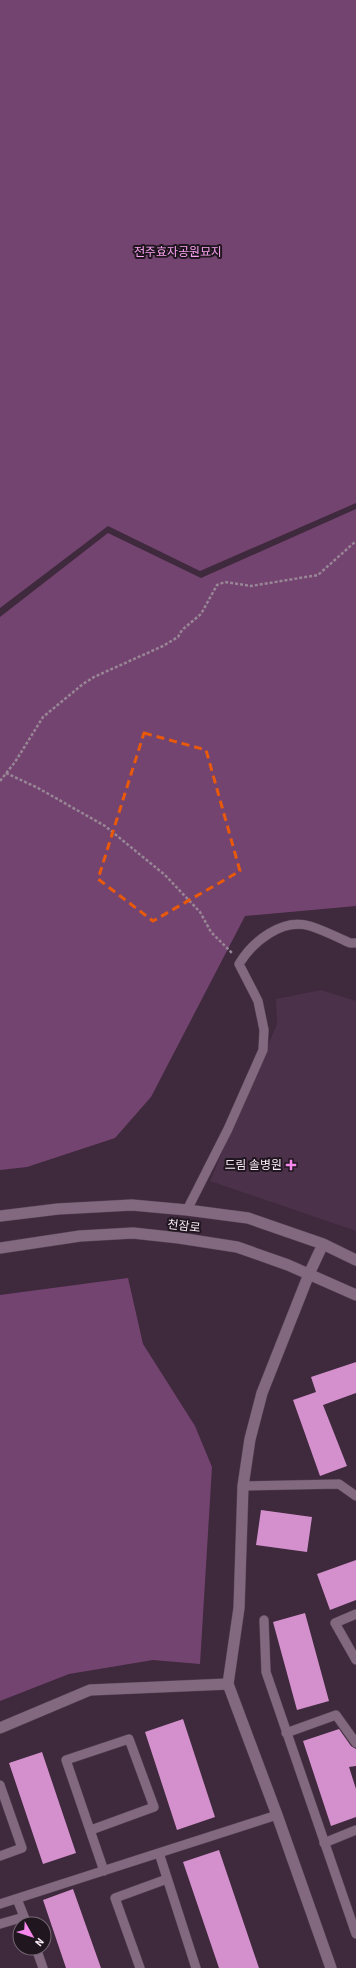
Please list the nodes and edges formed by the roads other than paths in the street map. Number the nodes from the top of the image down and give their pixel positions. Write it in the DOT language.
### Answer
graph roads {
  1 [pos="356,943"];
  2 [pos="187,1210"];
  3 [pos="0,1216"];
  4 [pos="323,1244"];
  5 [pos="0,1248"];
  6 [pos="356,1260"];
  7 [pos="308,1274"];
  8 [pos="356,1295"];
  9 [pos="243,1486"];
  10 [pos="356,1496"];
  11 [pos="356,1614"];
  12 [pos="264,1620"];
  13 [pos="356,1660"];
  14 [pos="228,1684"];
  15 [pos="0,1728"];
  16 [pos="286,1733"];
  17 [pos="356,1743"];
  18 [pos="0,1785"];
  19 [pos="278,1815"];
  20 [pos="90,1830"];
  21 [pos="356,1830"];
  22 [pos="324,1843"];
  23 [pos="159,1853"];
  24 [pos="0,1856"];
  25 [pos="104,1870"];
  26 [pos="167,1879"];
  27 [pos="17,1899"];
  28 [pos="0,1904"];
  29 [pos="23,1916"];
  30 [pos="12,1922"];
  31 [pos="0,1924"];
  32 [pos="356,1934"];
  33 [pos="39,1956"];
  34 [pos="43,1968"];
  35 [pos="140,1968"];
  36 [pos="196,1968"];
  37 [pos="331,1968"];
  1 -- 2 [label="lane"];
  2 -- 3 [label="street, 천잠로"];
  2 -- 4 [label="street, 천잠로"];
  4 -- 6 [label="street, 천잠로"];
  4 -- 7 [label="street"];
  5 -- 7 [label="street, 천잠로"];
  7 -- 8 [label="street, 천잠로"];
  7 -- 9 [label="street"];
  9 -- 10 [label="lane"];
  9 -- 14 [label="street"];
  11 -- 13 [label="lane"];
  12 -- 16 [label="lane"];
  14 -- 15 [label="street"];
  14 -- 19 [label="street"];
  16 -- 17 [label="lane"];
  16 -- 22 [label="lane"];
  18 -- 24 [label="lane"];
  19 -- 23 [label="lane"];
  19 -- 37 [label="street"];
  20 -- 20 [label="lane"];
  20 -- 25 [label="lane"];
  21 -- 22 [label="lane"];
  22 -- 32 [label="lane"];
  23 -- 25 [label="lane"];
  23 -- 26 [label="lane"];
  25 -- 27 [label="lane"];
  26 -- 35 [label="lane"];
  26 -- 36 [label="lane"];
  27 -- 28 [label="lane"];
  27 -- 29 [label="lane"];
  30 -- 31 [label="lane"];
  33 -- 34 [label="lane"];
}
